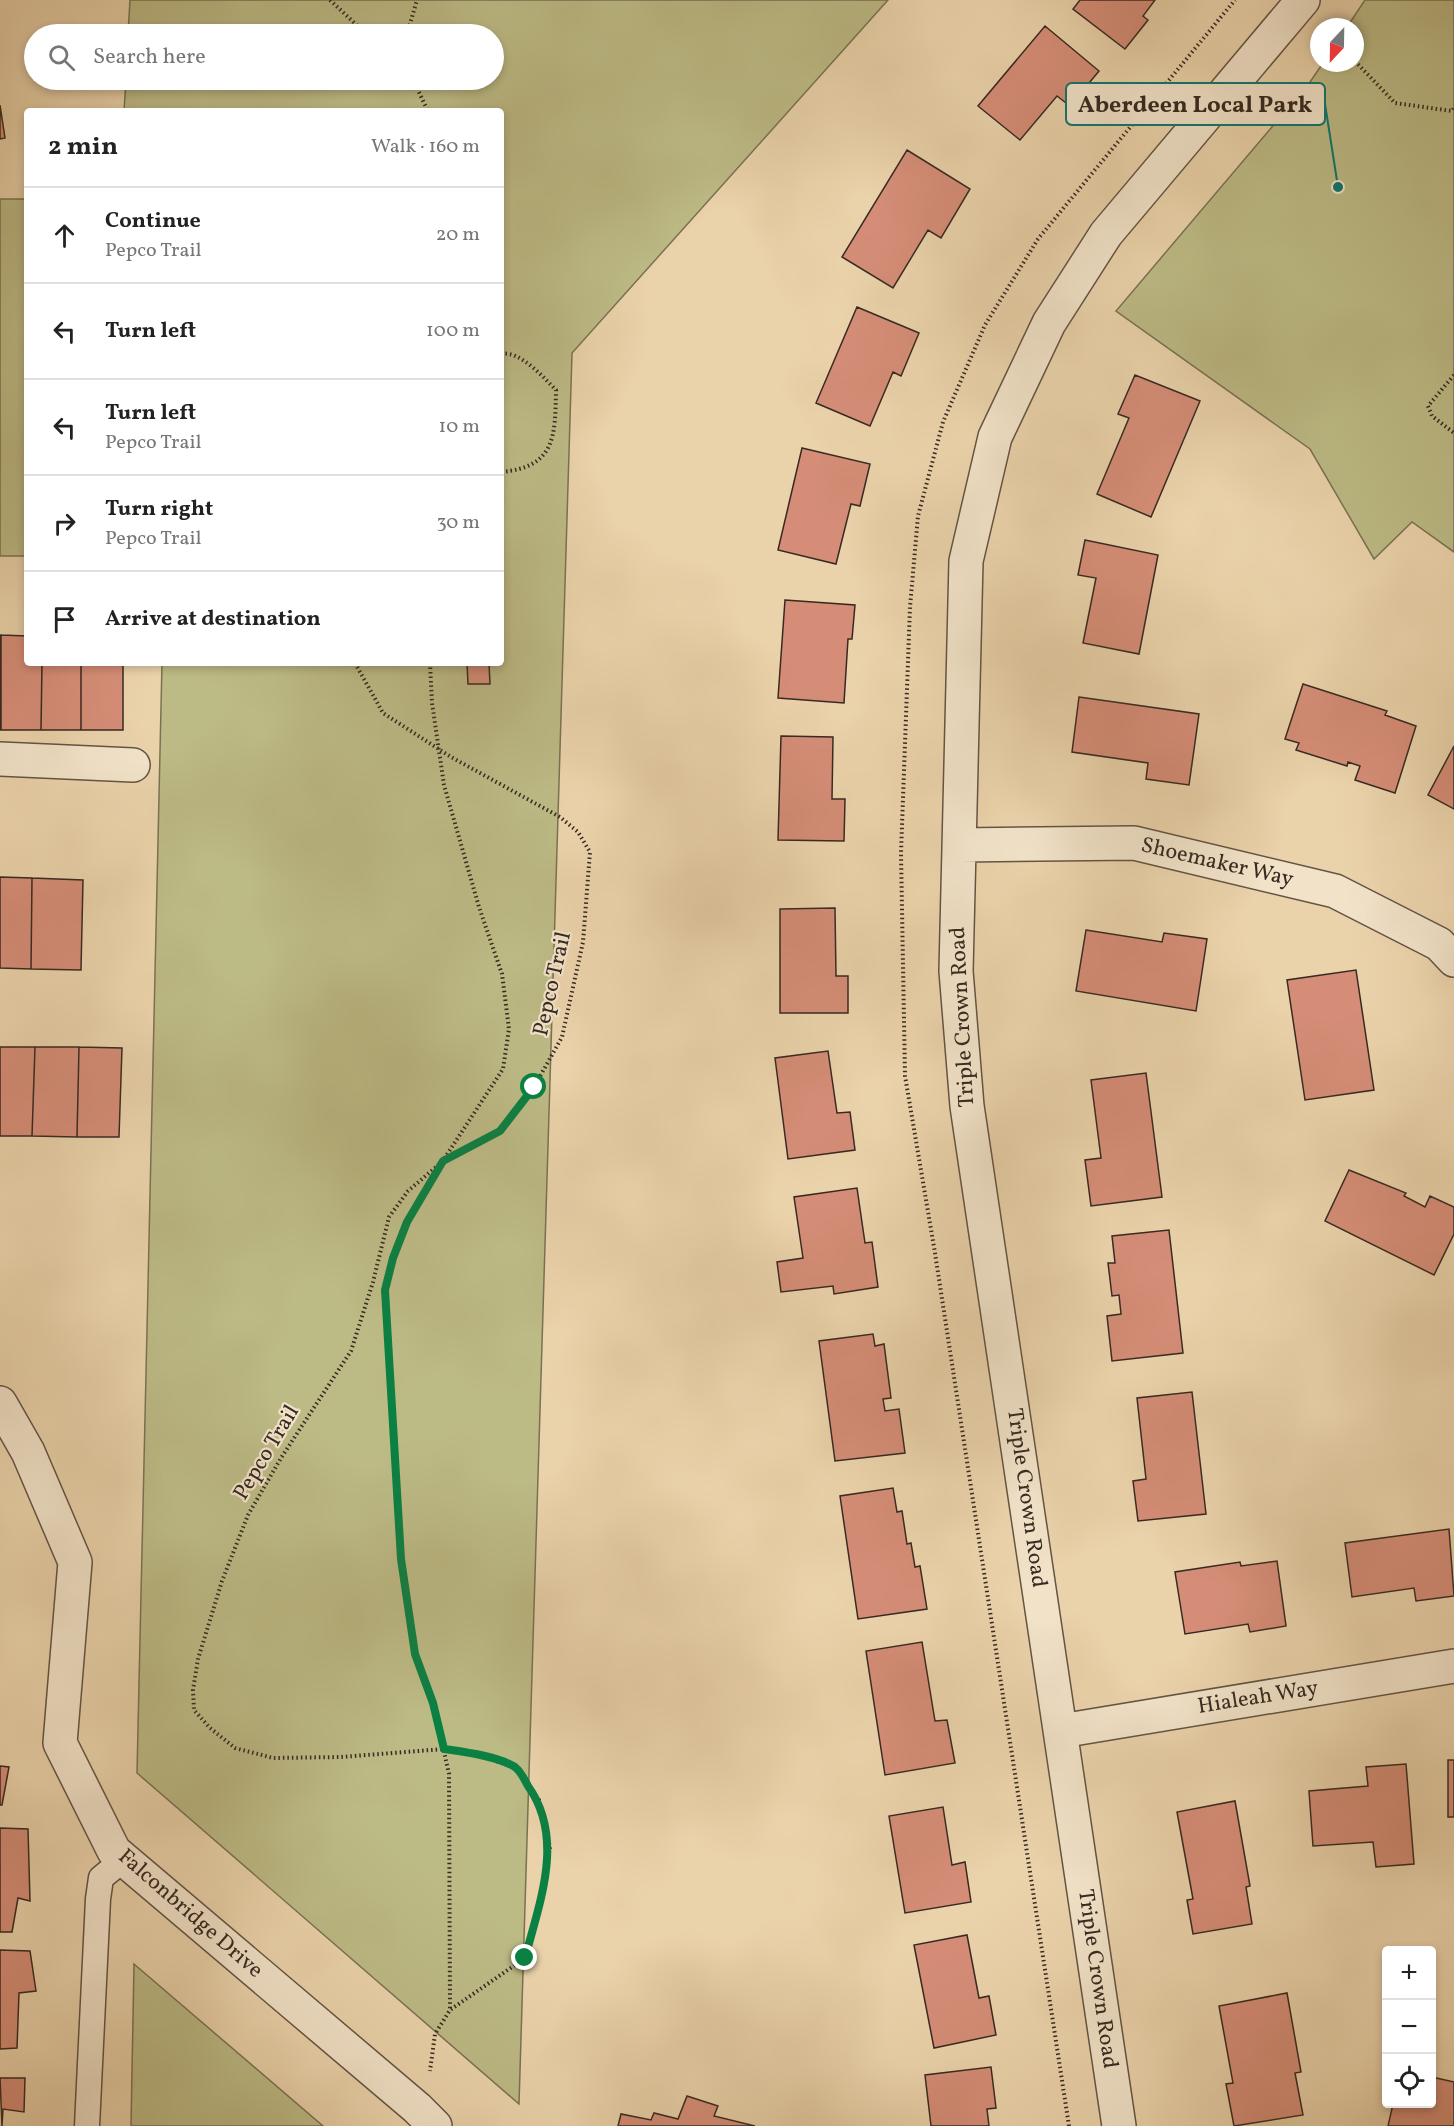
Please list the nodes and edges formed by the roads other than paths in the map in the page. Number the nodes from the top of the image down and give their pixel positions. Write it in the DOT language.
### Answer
graph roads {
  1 [pos="1303,0"];
  2 [pos="0,759"];
  3 [pos="133,765"];
  4 [pos="960,845"];
  5 [pos="1454,960"];
  6 [pos="0,1403"];
  7 [pos="1454,1666"];
  8 [pos="1061,1731"];
  9 [pos="124,1859"];
  10 [pos="426,2117"];
  11 [pos="87,2126"];
  12 [pos="1119,2126"];
  1 -- 4 [label="street, Triple Crown Road"];
  2 -- 3 [label="street"];
  4 -- 5 [label="street, Shoemaker Way"];
  4 -- 8 [label="street, Triple Crown Road"];
  6 -- 9 [label="street, Falconbridge Drive"];
  7 -- 8 [label="street, Hialeah Way"];
  8 -- 12 [label="street, Triple Crown Road"];
  9 -- 10 [label="street, Falconbridge Drive"];
  9 -- 11 [label="lane"];
}
